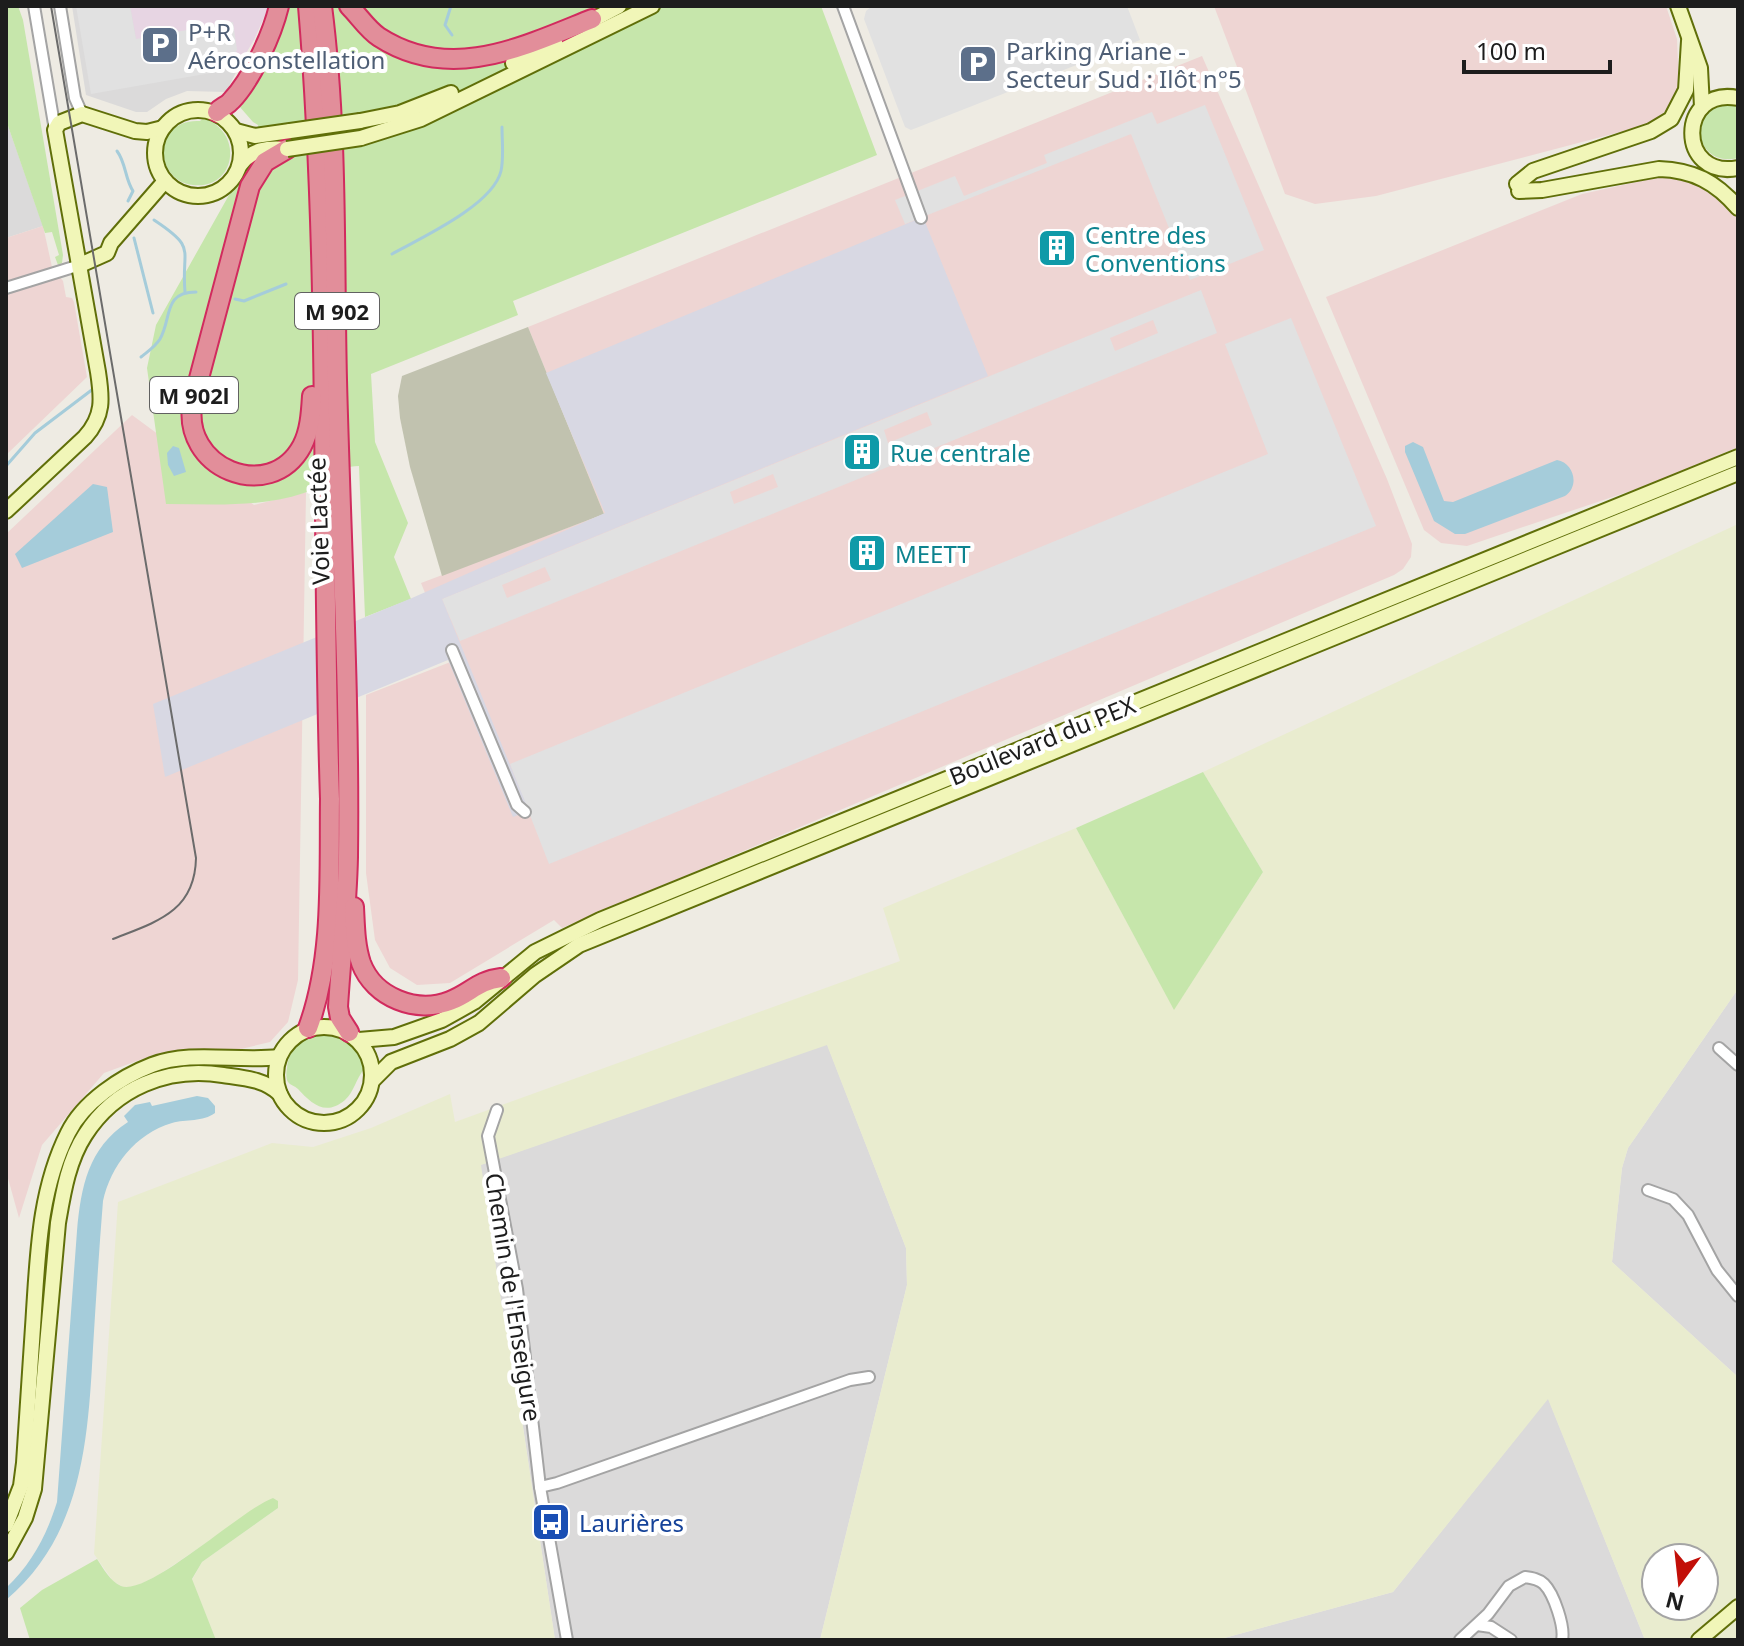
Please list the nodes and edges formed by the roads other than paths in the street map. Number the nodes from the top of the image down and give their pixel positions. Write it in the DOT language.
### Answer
graph roads {
  1 [pos="34,6"];
  2 [pos="60,6"];
  3 [pos="279,6"];
  4 [pos="308,6"];
  5 [pos="322,6"];
  6 [pos="349,6"];
  7 [pos="619,6"];
  8 [pos="664,6"];
  9 [pos="843,6"];
  10 [pos="1678,6"];
  11 [pos="650,7"];
  12 [pos="592,19"];
  13 [pos="1689,41"];
  14 [pos="1736,94"];
  15 [pos="1702,107"];
  16 [pos="217,112"];
  17 [pos="82,114"];
  18 [pos="163,128"];
  19 [pos="55,130"];
  20 [pos="236,131"];
  21 [pos="288,140"];
  22 [pos="240,165"];
  23 [pos="1732,169"];
  24 [pos="165,181"];
  25 [pos="1738,181"];
  26 [pos="1738,208"];
  27 [pos="921,218"];
  28 [pos="80,265"];
  29 [pos="6,288"];
  30 [pos="322,357"];
  31 [pos="1738,457"];
  32 [pos="1738,473"];
  33 [pos="6,511"];
  34 [pos="452,650"];
  35 [pos="347,785"];
  36 [pos="525,812"];
  37 [pos="501,978"];
  38 [pos="308,1028"];
  39 [pos="354,1036"];
  40 [pos="1719,1048"];
  41 [pos="279,1057"];
  42 [pos="1738,1065"];
  43 [pos="373,1080"];
  44 [pos="280,1094"];
  45 [pos="497,1110"];
  46 [pos="1648,1190"];
  47 [pos="1738,1296"];
  48 [pos="869,1377"];
  49 [pos="540,1487"];
  50 [pos="6,1525"];
  51 [pos="6,1553"];
  52 [pos="1738,1607"];
  53 [pos="1477,1625"];
  54 [pos="567,1640"];
  55 [pos="1460,1640"];
  56 [pos="1511,1640"];
  57 [pos="1562,1640"];
  58 [pos="1699,1640"];
  1 -- 19 [label="street"];
  2 -- 17 [label="street"];
  3 -- 16 [label="highway"];
  4 -- 30 [label="highway, Voie Lactée / M 902"];
  5 -- 35 [label="highway, Voie Lactée / M 902"];
  6 -- 12 [label="highway"];
  7 -- 12 [label="main road"];
  8 -- 11 [label="main road"];
  9 -- 27 [label="street"];
  10 -- 13 [label="main road"];
  11 -- 21 [label="main road, bridge"];
  12 -- 21 [label="main road, bridge"];
  13 -- 15 [label="main road"];
  13 -- 26 [label="main road"];
  14 -- 15 [label="main road"];
  15 -- 23 [label="main road"];
  16 -- 18 [label="main road"];
  16 -- 20 [label="main road"];
  17 -- 18 [label="main road"];
  17 -- 19 [label="main road"];
  18 -- 24 [label="main road"];
  19 -- 28 [label="main road"];
  20 -- 21 [label="main road"];
  20 -- 22 [label="main road"];
  21 -- 22 [label="main road"];
  21 -- 30 [label="highway, M 902l"];
  22 -- 24 [label="main road"];
  23 -- 25 [label="main road"];
  24 -- 28 [label="main road"];
  28 -- 29 [label="street"];
  28 -- 33 [label="main road"];
  30 -- 38 [label="highway, Voie Lactée / M 902"];
  31 -- 37 [label="main road, Boulevard du PEX"];
  32 -- 43 [label="main road, Boulevard du PEX"];
  34 -- 36 [label="street"];
  35 -- 37 [label="highway"];
  35 -- 39 [label="highway, Voie Lactée / M 902"];
  37 -- 39 [label="main road, Boulevard du PEX"];
  38 -- 39 [label="main road"];
  38 -- 41 [label="main road"];
  39 -- 43 [label="main road"];
  40 -- 42 [label="street"];
  41 -- 44 [label="main road"];
  41 -- 50 [label="main road"];
  43 -- 44 [label="main road"];
  44 -- 51 [label="main road"];
  45 -- 49 [label="street, Chemin de l'Enseigure"];
  46 -- 47 [label="street"];
  48 -- 49 [label="street"];
  49 -- 54 [label="street, Chemin de l'Enseigure"];
  52 -- 58 [label="main road"];
  53 -- 55 [label="street"];
  53 -- 56 [label="street"];
  53 -- 57 [label="street"];
}
